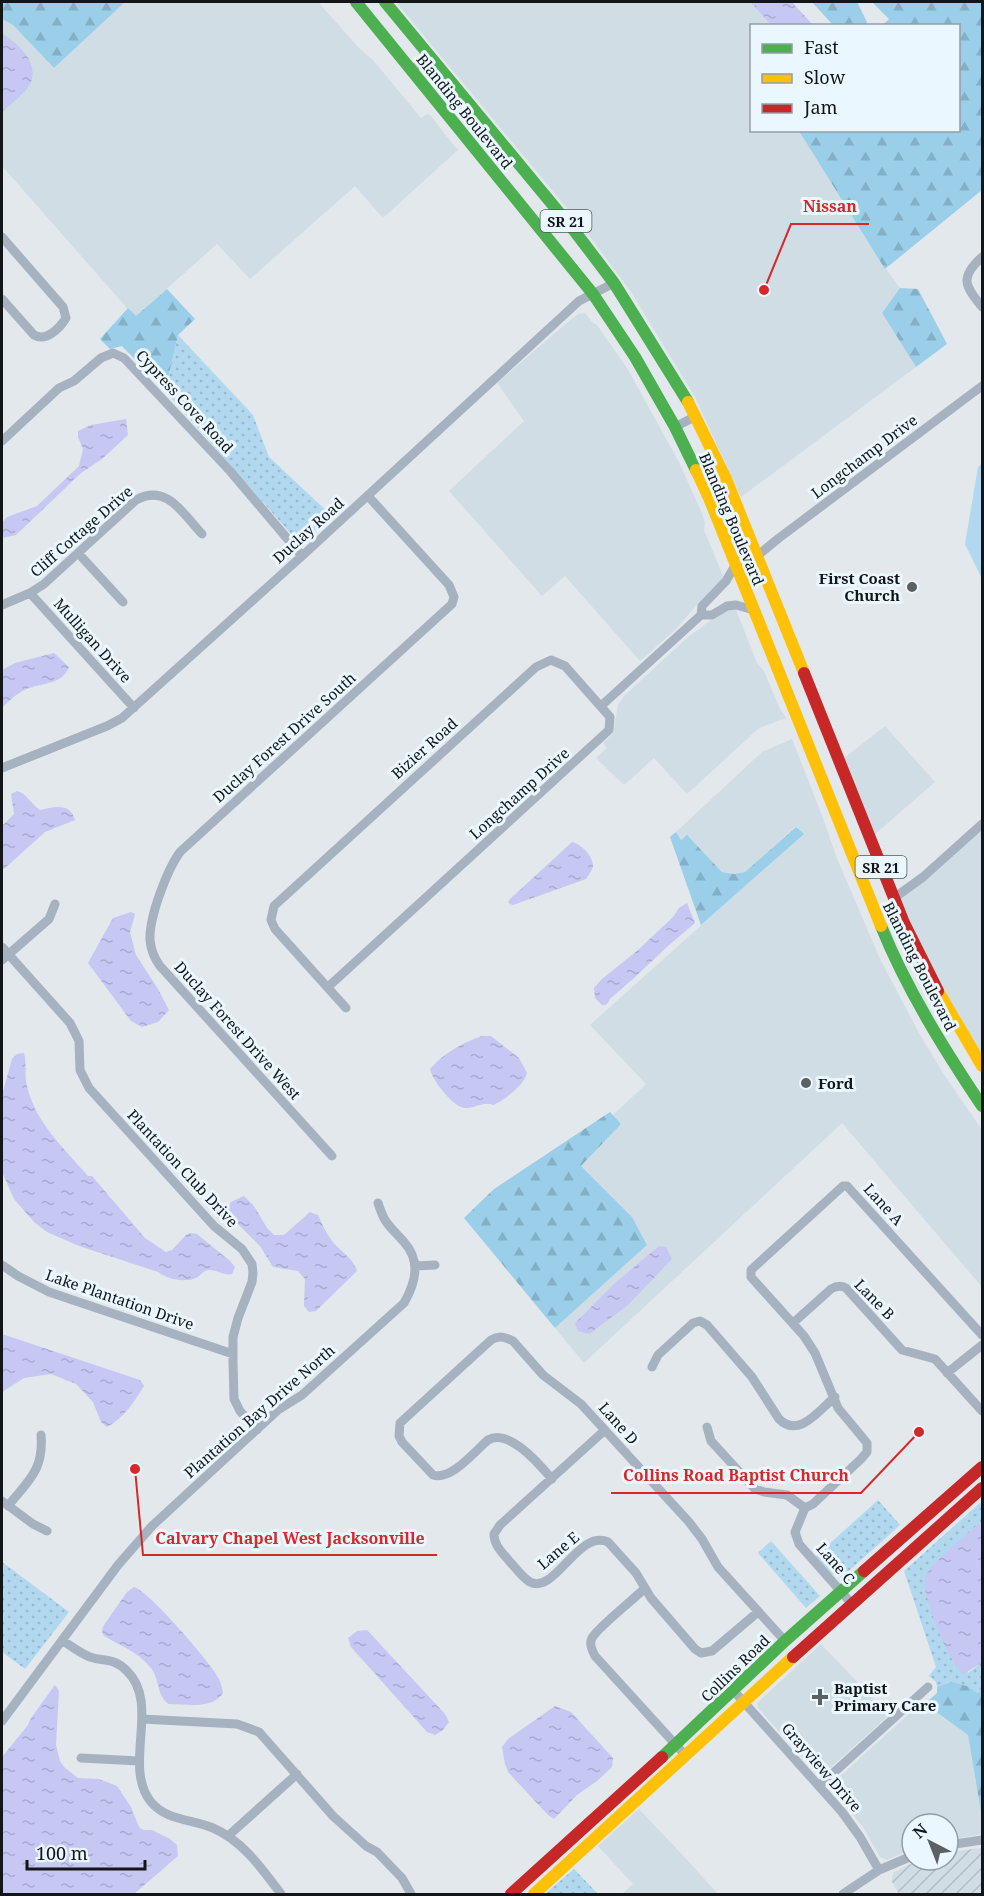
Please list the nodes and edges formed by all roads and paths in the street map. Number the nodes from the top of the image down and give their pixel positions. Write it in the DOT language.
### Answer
graph roads {
  1 [pos="357,2"];
  2 [pos="386,2"];
  3 [pos="429,55"];
  4 [pos="412,70"];
  5 [pos="2,237"];
  6 [pos="982,257"];
  7 [pos="614,283"];
  8 [pos="593,294"];
  9 [pos="2,299"];
  10 [pos="982,307"];
  11 [pos="982,386"];
  12 [pos="696,416"];
  13 [pos="675,427"];
  14 [pos="2,441"];
  15 [pos="368,496"];
  16 [pos="202,534"];
  17 [pos="78,553"];
  18 [pos="302,556"];
  19 [pos="757,556"];
  20 [pos="735,564"];
  21 [pos="741,578"];
  22 [pos="30,593"];
  23 [pos="123,602"];
  24 [pos="2,605"];
  25 [pos="754,610"];
  26 [pos="701,615"];
  27 [pos="601,706"];
  28 [pos="134,708"];
  29 [pos="2,768"];
  30 [pos="841,768"];
  31 [pos="820,777"];
  32 [pos="982,824"];
  33 [pos="894,898"];
  34 [pos="55,904"];
  35 [pos="155,914"];
  36 [pos="2,947"];
  37 [pos="5,957"];
  38 [pos="924,964"];
  39 [pos="904,975"];
  40 [pos="328,987"];
  41 [pos="346,1008"];
  42 [pos="982,1066"];
  43 [pos="982,1107"];
  44 [pos="332,1156"];
  45 [pos="378,1203"];
  46 [pos="2,1265"];
  47 [pos="435,1265"];
  48 [pos="416,1266"];
  49 [pos="793,1323"];
  50 [pos="982,1335"];
  51 [pos="982,1345"];
  52 [pos="233,1354"];
  53 [pos="652,1367"];
  54 [pos="947,1373"];
  55 [pos="835,1397"];
  56 [pos="982,1412"];
  57 [pos="707,1426"];
  58 [pos="257,1430"];
  59 [pos="605,1430"];
  60 [pos="41,1435"];
  61 [pos="982,1467"];
  62 [pos="552,1479"];
  63 [pos="982,1488"];
  64 [pos="5,1504"];
  65 [pos="805,1508"];
  66 [pos="47,1531"];
  67 [pos="644,1589"];
  68 [pos="840,1592"];
  69 [pos="852,1604"];
  70 [pos="758,1612"];
  71 [pos="62,1640"];
  72 [pos="784,1641"];
  73 [pos="927,1687"];
  74 [pos="733,1690"];
  75 [pos="744,1702"];
  76 [pos="142,1719"];
  77 [pos="2,1721"];
  78 [pos="676,1745"];
  79 [pos="686,1756"];
  80 [pos="81,1758"];
  81 [pos="139,1761"];
  82 [pos="297,1774"];
  83 [pos="819,1786"];
  84 [pos="228,1836"];
  85 [pos="982,1840"];
  86 [pos="960,1843"];
  87 [pos="585,1848"];
  88 [pos="553,1856"];
  89 [pos="900,1861"];
  90 [pos="879,1870"];
  91 [pos="281,1894"];
  92 [pos="411,1894"];
  93 [pos="511,1894"];
  94 [pos="534,1894"];
  95 [pos="843,1894"];
  1 -- 4 [label="main road, Blanding Boulevard / SR 21"];
  2 -- 3 [label="main road, Blanding Boulevard / SR 21"];
  3 -- 4 [label="street"];
  3 -- 7 [label="main road, Blanding Boulevard / SR 21"];
  4 -- 8 [label="main road, Blanding Boulevard / SR 21"];
  5 -- 9 [label="street"];
  6 -- 10 [label="street"];
  7 -- 8 [label="street, Duclay Road"];
  7 -- 12 [label="main road, Blanding Boulevard / SR 21"];
  8 -- 13 [label="main road, Blanding Boulevard / SR 21"];
  8 -- 15 [label="street, Duclay Road"];
  11 -- 19 [label="street, Longchamp Drive"];
  12 -- 13 [label="street"];
  12 -- 19 [label="main road, Blanding Boulevard / SR 21"];
  13 -- 20 [label="main road, Blanding Boulevard / SR 21"];
  14 -- 18 [label="street, Cypress Cove Road"];
  15 -- 18 [label="street, Duclay Road"];
  15 -- 35 [label="street, Duclay Forest Drive South"];
  16 -- 17 [label="street, Cliff Cottage Drive"];
  17 -- 22 [label="street, Cliff Cottage Drive"];
  17 -- 23 [label="street"];
  18 -- 28 [label="street, Duclay Road"];
  19 -- 21 [label="street, Longchamp Drive"];
  19 -- 30 [label="main road, Blanding Boulevard / SR 21"];
  20 -- 21 [label="main road, Blanding Boulevard / SR 21"];
  20 -- 26 [label="street"];
  21 -- 25 [label="main road, Blanding Boulevard / SR 21"];
  22 -- 24 [label="street, Cliff Cottage Drive"];
  22 -- 28 [label="street, Mulligan Drive"];
  25 -- 26 [label="street"];
  25 -- 31 [label="main road, Blanding Boulevard / SR 21"];
  26 -- 27 [label="street"];
  27 -- 40 [label="street, Longchamp Drive"];
  27 -- 40 [label="street, Bizier Road"];
  28 -- 29 [label="street, Duclay Road"];
  30 -- 31 [label="main road"];
  30 -- 33 [label="main road, Blanding Boulevard / SR 21"];
  31 -- 39 [label="main road, Blanding Boulevard / SR 21"];
  32 -- 33 [label="street"];
  33 -- 38 [label="main road, Blanding Boulevard / SR 21"];
  34 -- 37 [label="street"];
  35 -- 44 [label="street, Duclay Forest Drive West"];
  36 -- 37 [label="street, Plantation Club Drive"];
  37 -- 52 [label="street, Plantation Club Drive"];
  38 -- 39 [label="main road"];
  38 -- 42 [label="main road, Blanding Boulevard / SR 21"];
  39 -- 43 [label="main road, Blanding Boulevard / SR 21"];
  40 -- 41 [label="street"];
  45 -- 48 [label="street"];
  46 -- 52 [label="street, Lake Plantation Drive"];
  47 -- 48 [label="street"];
  48 -- 58 [label="street, Plantation Bay Drive North"];
  49 -- 50 [label="street, Lane A"];
  49 -- 54 [label="street, Lane B"];
  49 -- 55 [label="street"];
  51 -- 54 [label="street"];
  52 -- 58 [label="street, Plantation Club Drive"];
  53 -- 55 [label="street"];
  54 -- 56 [label="street"];
  55 -- 65 [label="street"];
  57 -- 65 [label="street"];
  58 -- 71 [label="street, Plantation Bay Drive North"];
  59 -- 62 [label="street"];
  59 -- 62 [label="street, Lane D"];
  59 -- 70 [label="street, Lane D"];
  60 -- 64 [label="street"];
  61 -- 68 [label="main road, Collins Road"];
  62 -- 67 [label="street, Lane E"];
  63 -- 69 [label="main road, Collins Road"];
  64 -- 66 [label="street"];
  65 -- 68 [label="street, Lane C"];
  67 -- 70 [label="street"];
  67 -- 78 [label="street"];
  68 -- 69 [label="street, Lane C"];
  68 -- 72 [label="main road, Collins Road"];
  69 -- 75 [label="main road, Collins Road"];
  70 -- 72 [label="street, Lane D"];
  71 -- 76 [label="street"];
  71 -- 77 [label="street, Plantation Bay Drive North"];
  72 -- 74 [label="main road, Collins Road"];
  73 -- 83 [label="street"];
  74 -- 75 [label="street, Grayview Drive"];
  74 -- 78 [label="main road, Collins Road"];
  75 -- 79 [label="main road, Collins Road"];
  75 -- 83 [label="street, Grayview Drive"];
  76 -- 81 [label="street"];
  76 -- 82 [label="street"];
  78 -- 79 [label="street"];
  78 -- 88 [label="main road, Collins Road"];
  79 -- 87 [label="main road, Collins Road"];
  80 -- 81 [label="street"];
  81 -- 84 [label="street"];
  82 -- 84 [label="street"];
  82 -- 92 [label="street"];
  83 -- 90 [label="street, Grayview Drive"];
  84 -- 91 [label="street"];
  85 -- 86 [label="street"];
  87 -- 88 [label="main road"];
  87 -- 94 [label="main road, Collins Road"];
  88 -- 93 [label="main road, Collins Road"];
  89 -- 90 [label="street"];
  90 -- 95 [label="street"];
}
